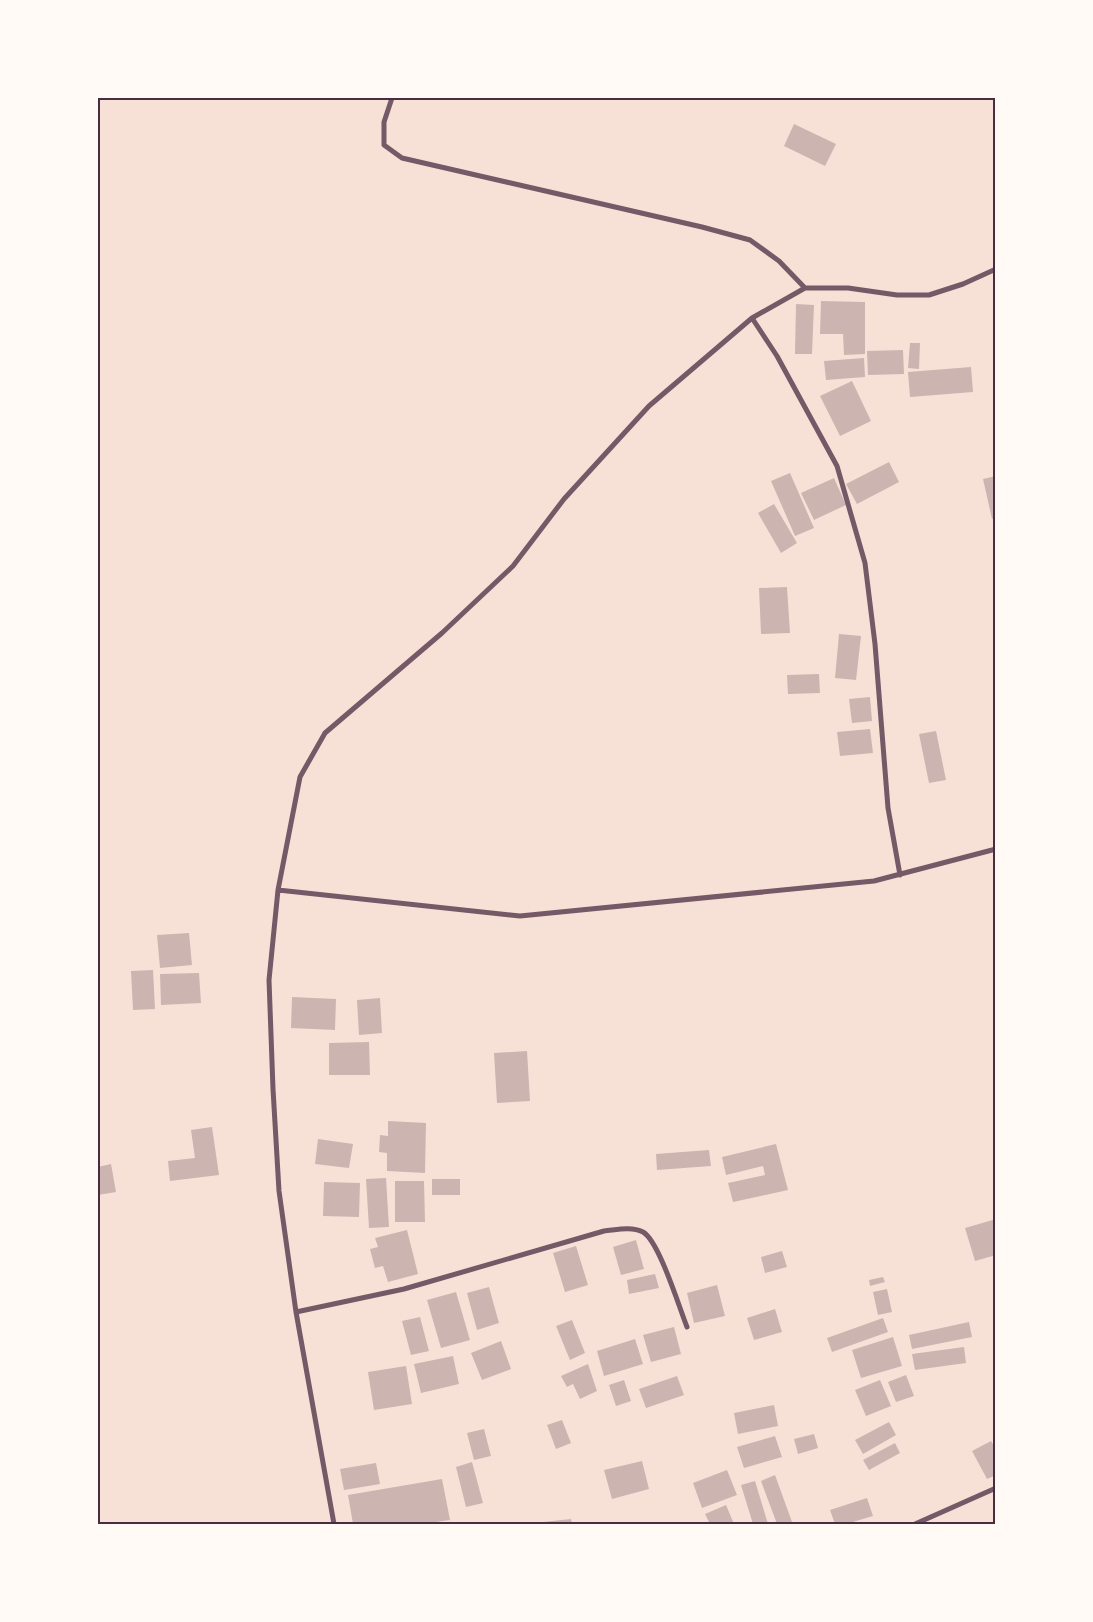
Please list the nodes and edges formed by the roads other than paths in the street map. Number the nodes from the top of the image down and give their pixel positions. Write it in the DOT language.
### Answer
graph roads {
  1 [pos="392,98"];
  2 [pos="996,269"];
  3 [pos="805,288"];
  4 [pos="752,318"];
  5 [pos="996,849"];
  6 [pos="900,875"];
  7 [pos="278,890"];
  8 [pos="296,1312"];
  9 [pos="687,1327"];
  10 [pos="996,1488"];
  11 [pos="334,1524"];
  12 [pos="915,1524"];
  1 -- 3 [label="street"];
  2 -- 3 [label="street"];
  3 -- 4 [label="street"];
  4 -- 6 [label="street"];
  4 -- 7 [label="street"];
  5 -- 6 [label="street"];
  6 -- 7 [label="street"];
  7 -- 8 [label="street"];
  8 -- 9 [label="street"];
  8 -- 11 [label="street"];
  10 -- 12 [label="street"];
}
